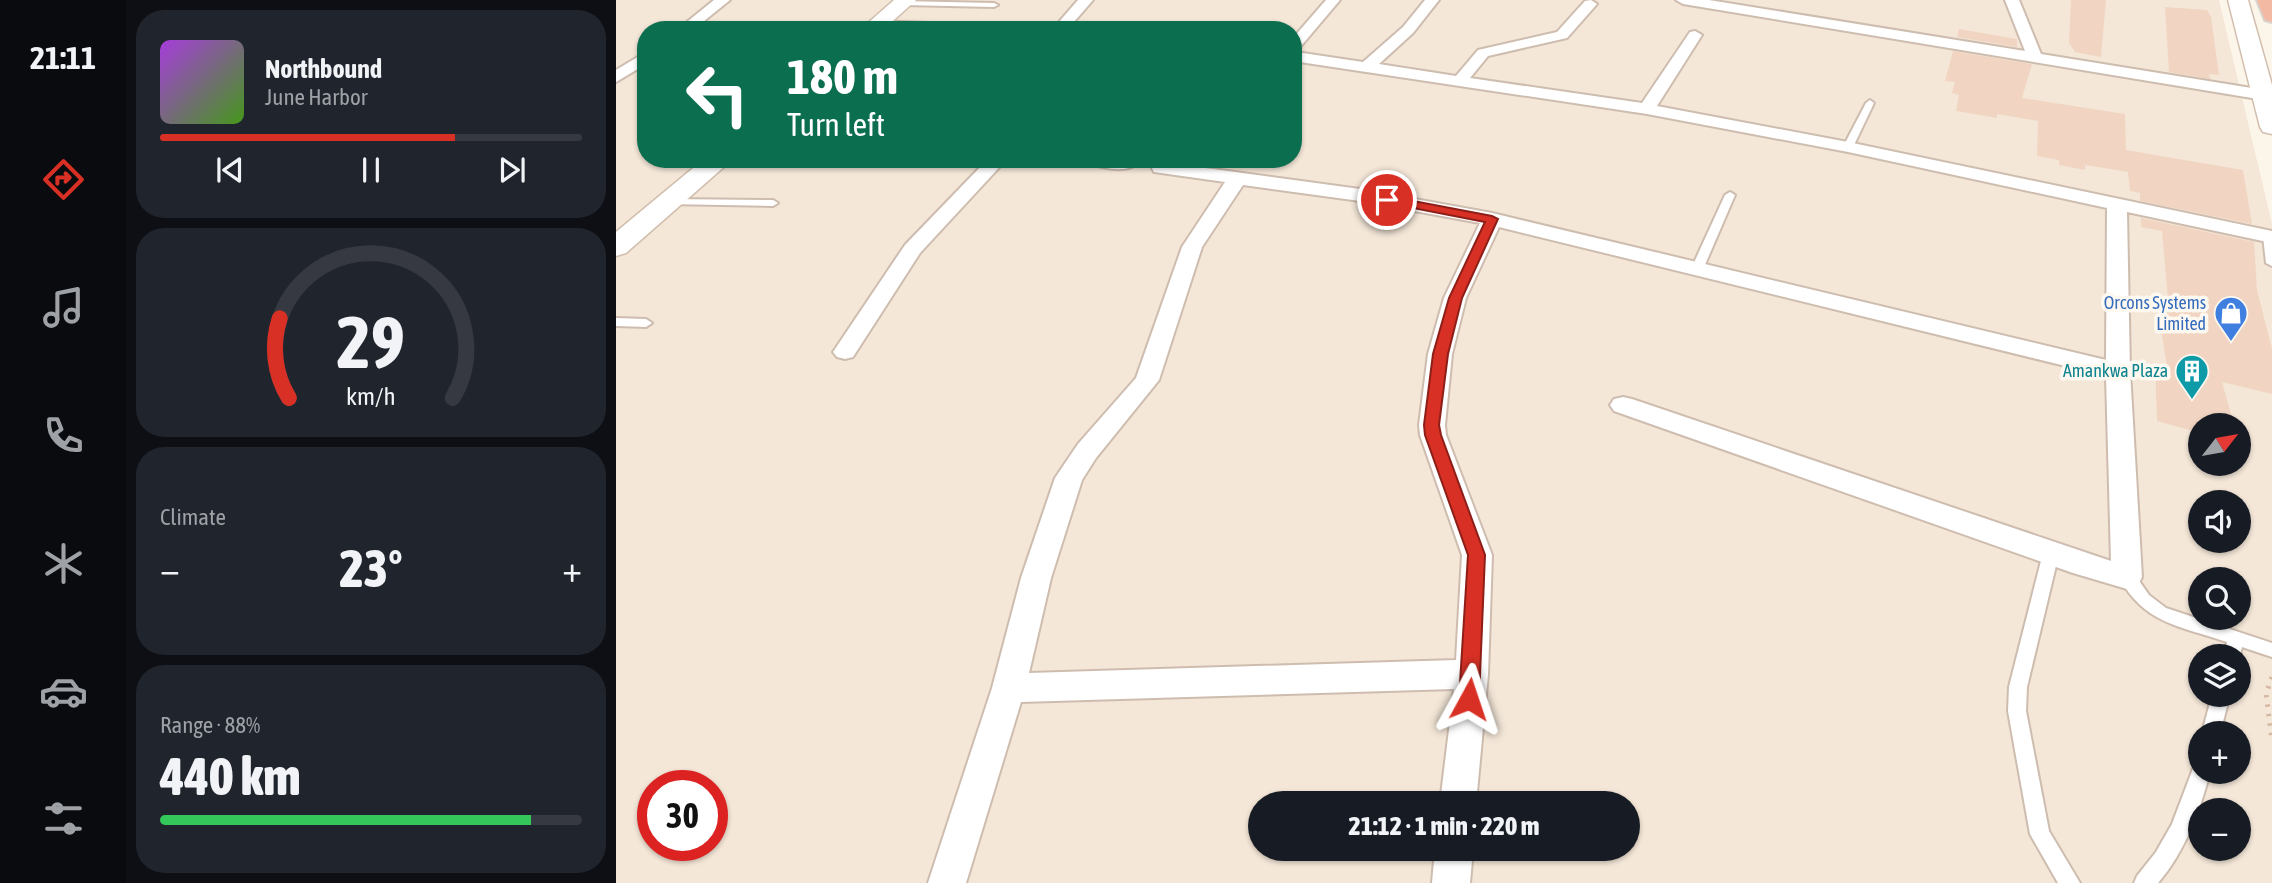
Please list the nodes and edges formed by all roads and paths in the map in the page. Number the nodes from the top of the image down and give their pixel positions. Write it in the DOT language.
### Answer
graph roads {
  1 [pos="723,0"];
  2 [pos="1086,0"];
  3 [pos="1333,0"];
  4 [pos="1432,0"];
  5 [pos="1683,0"];
  6 [pos="2012,0"];
  7 [pos="2238,0"];
  8 [pos="2267,0"];
  9 [pos="904,2"];
  10 [pos="994,5"];
  11 [pos="1590,5"];
  12 [pos="2272,16"];
  13 [pos="696,21"];
  14 [pos="881,21"];
  15 [pos="1067,21"];
  16 [pos="1695,35"];
  17 [pos="1302,37"];
  18 [pos="1302,57"];
  19 [pos="2035,57"];
  20 [pos="637,63"];
  21 [pos="1366,67"];
  22 [pos="617,76"];
  23 [pos="1460,81"];
  24 [pos="2264,95"];
  25 [pos="1870,103"];
  26 [pos="1647,109"];
  27 [pos="2272,127"];
  28 [pos="1848,148"];
  29 [pos="710,168"];
  30 [pos="989,168"];
  31 [pos="1161,168"];
  32 [pos="1237,179"];
  33 [pos="1730,195"];
  34 [pos="669,202"];
  35 [pos="773,203"];
  36 [pos="2117,203"];
  37 [pos="1492,219"];
  38 [pos="2270,237"];
  39 [pos="616,247"];
  40 [pos="2272,263"];
  41 [pos="1698,267"];
  42 [pos="616,322"];
  43 [pos="646,323"];
  44 [pos="845,352"];
  45 [pos="2118,371"];
  46 [pos="1623,405"];
  47 [pos="2051,553"];
  48 [pos="2127,577"];
  49 [pos="2236,638"];
  50 [pos="2235,644"];
  51 [pos="2272,650"];
  52 [pos="1472,674"];
  53 [pos="2272,677"];
  54 [pos="1009,688"];
  55 [pos="2272,740"];
  56 [pos="2198,784"];
  57 [pos="1459,791"];
  58 [pos="1453,861"];
  59 [pos="947,883"];
  60 [pos="1451,883"];
  61 [pos="2070,883"];
  62 [pos="2144,883"];
  1 -- 13 [label="street"];
  2 -- 15 [label="street"];
  3 -- 17 [label="street"];
  4 -- 21 [label="street"];
  5 -- 19 [label="street"];
  6 -- 19 [label="street"];
  7 -- 24 [label="main road"];
  8 -- 12 [label="highway"];
  9 -- 10 [label="lane"];
  9 -- 14 [label="main road"];
  11 -- 23 [label="street"];
  16 -- 26 [label="street"];
  18 -- 21 [label="street"];
  19 -- 24 [label="street"];
  20 -- 22 [label="street"];
  21 -- 23 [label="street"];
  23 -- 26 [label="street"];
  24 -- 27 [label="main road"];
  25 -- 28 [label="lane"];
  26 -- 28 [label="street"];
  28 -- 36 [label="street"];
  29 -- 34 [label="main road"];
  30 -- 44 [label="street"];
  31 -- 32 [label="street"];
  32 -- 37 [label="street"];
  32 -- 54 [label="street"];
  33 -- 41 [label="lane"];
  34 -- 35 [label="lane"];
  34 -- 39 [label="main road"];
  36 -- 38 [label="street"];
  36 -- 45 [label="street"];
  37 -- 41 [label="street"];
  37 -- 52 [label="street"];
  38 -- 40 [label="lane"];
  41 -- 45 [label="street"];
  42 -- 43 [label="lane"];
  45 -- 48 [label="street"];
  46 -- 47 [label="street"];
  47 -- 48 [label="street"];
  47 -- 61 [label="lane"];
  48 -- 49 [label="lane"];
  49 -- 50 [label="lane"];
  49 -- 51 [label="lane"];
  52 -- 54 [label="street"];
  52 -- 57 [label="street"];
  53 -- 55 [label="path"];
  54 -- 59 [label="street"];
  56 -- 62 [label="lane"];
  58 -- 60 [label="street"];
}
